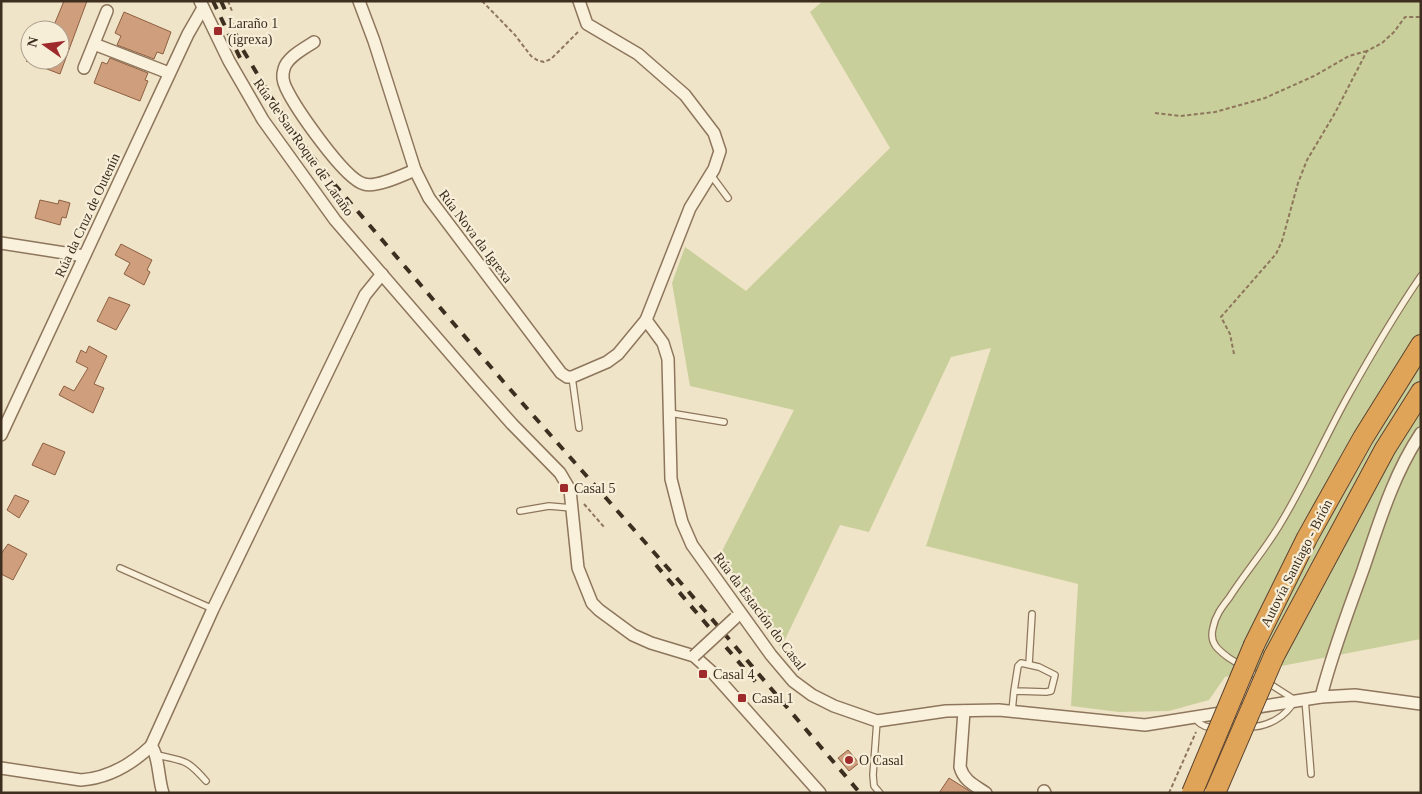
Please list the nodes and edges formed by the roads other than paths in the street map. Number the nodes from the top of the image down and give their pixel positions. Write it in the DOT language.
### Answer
graph roads {
  1 [pos="359,1"];
  2 [pos="579,1"];
  3 [pos="202,5"];
  4 [pos="107,10"];
  5 [pos="314,42"];
  6 [pos="94,44"];
  7 [pos="84,68"];
  8 [pos="169,73"];
  9 [pos="415,170"];
  10 [pos="711,175"];
  11 [pos="728,198"];
  12 [pos="1,243"];
  13 [pos="84,256"];
  14 [pos="382,274"];
  15 [pos="1421,276"];
  16 [pos="646,320"];
  17 [pos="1421,345"];
  18 [pos="572,377"];
  19 [pos="1421,392"];
  20 [pos="670,413"];
  21 [pos="724,422"];
  22 [pos="579,428"];
  23 [pos="1421,433"];
  24 [pos="1,435"];
  25 [pos="572,508"];
  26 [pos="520,510"];
  27 [pos="120,568"];
  28 [pos="213,609"];
  29 [pos="1032,614"];
  30 [pos="738,615"];
  31 [pos="694,656"];
  32 [pos="1028,664"];
  33 [pos="1014,691"];
  34 [pos="1321,696"];
  35 [pos="1300,699"];
  36 [pos="1421,704"];
  37 [pos="964,711"];
  38 [pos="1012,711"];
  39 [pos="1197,720"];
  40 [pos="877,721"];
  41 [pos="154,750"];
  42 [pos="1,768"];
  43 [pos="1311,774"];
  44 [pos="206,781"];
  45 [pos="163,793"];
  46 [pos="820,793"];
  47 [pos="880,793"];
  48 [pos="986,793"];
  49 [pos="1192,793"];
  50 [pos="1215,793"];
  1 -- 9 [label="street, Rúa Nova da Igrexa"];
  2 -- 10 [label="street"];
  3 -- 8 [label="street, Rúa da Cruz de Outenín"];
  3 -- 14 [label="street, Rúa de San Roque de Laraño"];
  4 -- 6 [label="street"];
  5 -- 9 [label="street"];
  6 -- 7 [label="street"];
  6 -- 8 [label="street"];
  8 -- 13 [label="street, Rúa da Cruz de Outenín"];
  9 -- 18 [label="street, Rúa Nova da Igrexa"];
  10 -- 11 [label="lane"];
  10 -- 16 [label="street"];
  12 -- 13 [label="street"];
  13 -- 24 [label="street, Rúa da Cruz de Outenín"];
  14 -- 25 [label="street, Rúa de San Roque de Laraño"];
  14 -- 28 [label="street"];
  15 -- 35 [label="lane"];
  16 -- 18 [label="street"];
  16 -- 20 [label="street, Rúa da Estación do Casal"];
  17 -- 49 [label="highway, Autovía Santiago - Brión, bridge"];
  18 -- 22 [label="lane"];
  19 -- 50 [label="highway, Autovía Santiago - Brión, bridge"];
  20 -- 21 [label="lane"];
  20 -- 30 [label="street, Rúa da Estación do Casal"];
  23 -- 34 [label="street"];
  25 -- 26 [label="lane"];
  25 -- 31 [label="street"];
  27 -- 28 [label="lane"];
  28 -- 41 [label="street"];
  29 -- 32 [label="lane"];
  30 -- 31 [label="street, bridge"];
  30 -- 40 [label="street, Rúa da Estación do Casal"];
  31 -- 46 [label="street"];
  32 -- 33 [label="lane"];
  32 -- 33 [label="lane"];
  33 -- 38 [label="lane"];
  34 -- 35 [label="street, Rúa da Estación do Casal"];
  34 -- 36 [label="street, Rúa da Estación do Casal"];
  35 -- 39 [label="street, Rúa da Estación do Casal"];
  35 -- 39 [label="lane"];
  35 -- 43 [label="lane"];
  37 -- 38 [label="street, Rúa da Estación do Casal"];
  37 -- 40 [label="street, Rúa da Estación do Casal"];
  37 -- 48 [label="street"];
  38 -- 39 [label="street, Rúa da Estación do Casal"];
  40 -- 47 [label="lane"];
  41 -- 42 [label="street"];
  41 -- 44 [label="lane"];
  41 -- 45 [label="street"];
}
